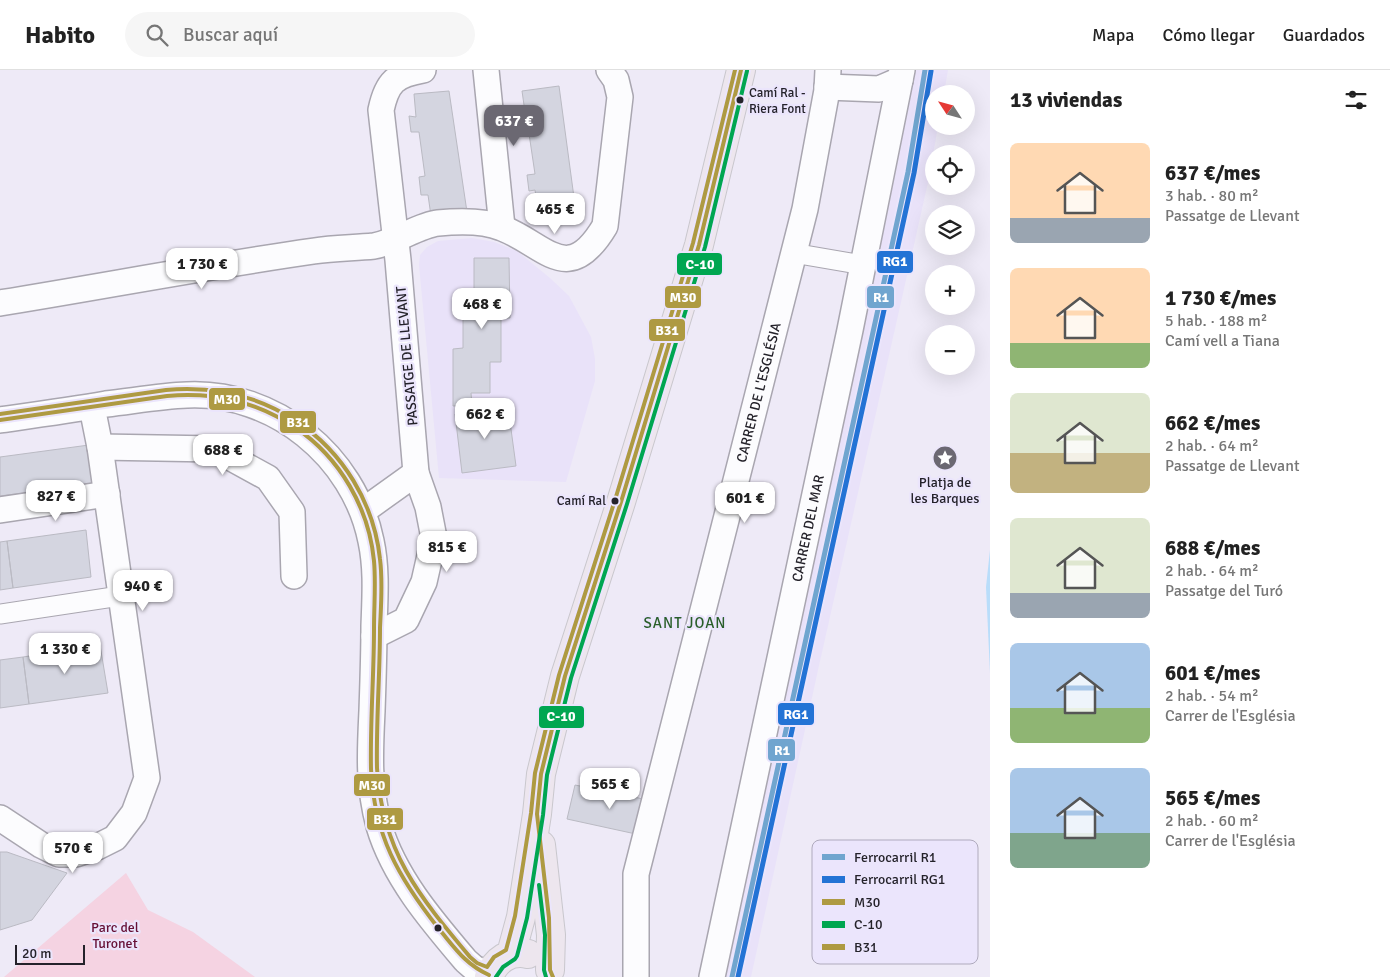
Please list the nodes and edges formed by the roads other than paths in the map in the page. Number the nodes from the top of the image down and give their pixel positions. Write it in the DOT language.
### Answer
graph roads {
  1 [pos="424,70"];
  2 [pos="486,70"];
  3 [pos="609,70"];
  4 [pos="740,70"];
  5 [pos="901,75"];
  6 [pos="827,78"];
  7 [pos="502,227"];
  8 [pos="395,240"];
  9 [pos="793,253"];
  10 [pos="864,265"];
  11 [pos="0,303"];
  12 [pos="92,407"];
  13 [pos="0,420"];
  14 [pos="100,448"];
  15 [pos="416,473"];
  16 [pos="106,494"];
  17 [pos="0,510"];
  18 [pos="363,511"];
  19 [pos="294,576"];
  20 [pos="120,596"];
  21 [pos="0,614"];
  22 [pos="374,636"];
  23 [pos="537,814"];
  24 [pos="0,818"];
  25 [pos="511,954"];
  26 [pos="552,973"];
  27 [pos="489,976"];
  28 [pos="636,977"];
  29 [pos="712,977"];
  1 -- 8 [label="street, PASSATGE DE LLEVANT"];
  2 -- 7 [label="street"];
  3 -- 7 [label="street"];
  4 -- 23 [label="main road"];
  5 -- 6 [label="street, CARRER DEL MAR"];
  5 -- 10 [label="street, CARRER DEL MAR"];
  6 -- 9 [label="street, CARRER DE L'ESGLÉSIA"];
  7 -- 8 [label="street"];
  8 -- 11 [label="street"];
  8 -- 15 [label="street, PASSATGE DE LLEVANT"];
  9 -- 10 [label="street"];
  9 -- 28 [label="street, CARRER DE L'ESGLÉSIA"];
  10 -- 29 [label="street, CARRER DEL MAR"];
  12 -- 13 [label="street"];
  12 -- 14 [label="street"];
  12 -- 18 [label="street"];
  14 -- 16 [label="street"];
  14 -- 19 [label="street"];
  15 -- 18 [label="street"];
  15 -- 22 [label="street, PASSATGE DE LLEVANT"];
  16 -- 17 [label="street"];
  16 -- 20 [label="street"];
  18 -- 22 [label="street"];
  20 -- 21 [label="street"];
  20 -- 24 [label="street"];
  22 -- 27 [label="street"];
  23 -- 25 [label="main road"];
  23 -- 26 [label="main road"];
  25 -- 26 [label="main road"];
  25 -- 27 [label="main road"];
}
